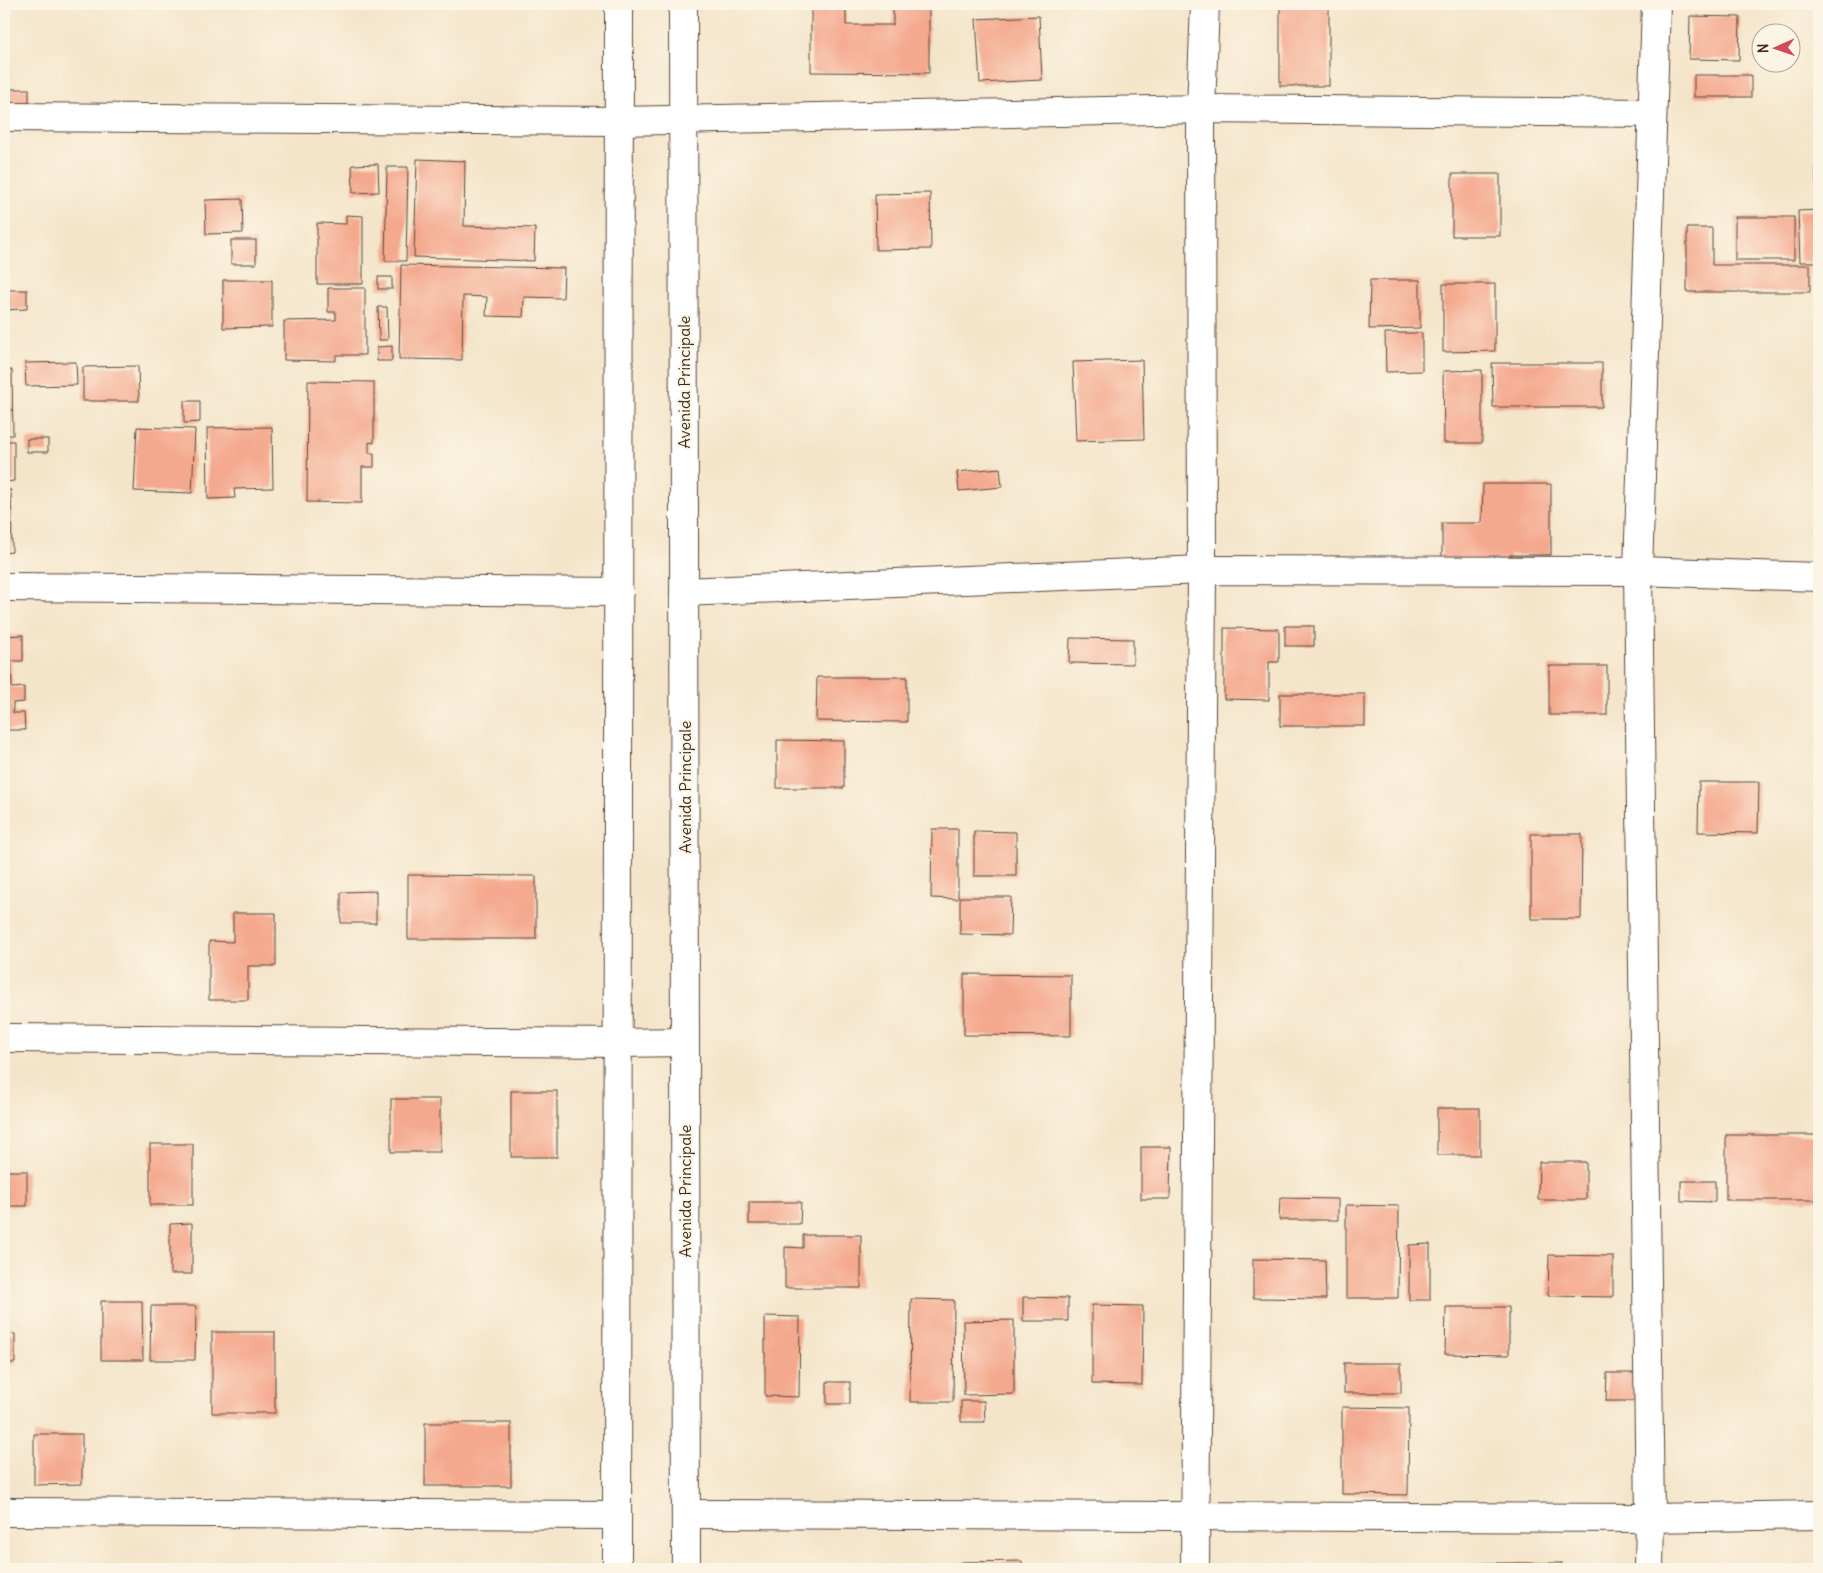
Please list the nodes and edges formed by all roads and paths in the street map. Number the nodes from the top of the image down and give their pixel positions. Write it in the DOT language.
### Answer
graph roads {
  1 [pos="619,4"];
  2 [pos="683,4"];
  3 [pos="1205,4"];
  4 [pos="1656,4"];
  5 [pos="1201,109"];
  6 [pos="1652,113"];
  7 [pos="4,117"];
  8 [pos="684,120"];
  9 [pos="619,121"];
  10 [pos="1202,570"];
  11 [pos="1638,571"];
  12 [pos="1819,577"];
  13 [pos="4,587"];
  14 [pos="619,592"];
  15 [pos="684,592"];
  16 [pos="9,1038"];
  17 [pos="685,1042"];
  18 [pos="618,1043"];
  19 [pos="4,1512"];
  20 [pos="686,1514"];
  21 [pos="617,1515"];
  22 [pos="1819,1515"];
  23 [pos="1194,1516"];
  24 [pos="1650,1518"];
  25 [pos="617,1569"];
  26 [pos="686,1569"];
  27 [pos="1195,1569"];
  28 [pos="1649,1569"];
  1 -- 9 [label="street"];
  2 -- 8 [label="street, Avenida Principale"];
  3 -- 5 [label="street"];
  4 -- 6 [label="street"];
  5 -- 6 [label="street"];
  5 -- 8 [label="street"];
  5 -- 10 [label="street"];
  6 -- 11 [label="street"];
  7 -- 9 [label="street"];
  8 -- 9 [label="street"];
  8 -- 15 [label="street, Avenida Principale"];
  9 -- 14 [label="street"];
  10 -- 11 [label="street"];
  10 -- 15 [label="street"];
  10 -- 23 [label="street"];
  11 -- 12 [label="street"];
  11 -- 24 [label="street"];
  13 -- 14 [label="street"];
  14 -- 18 [label="street"];
  15 -- 17 [label="street, Avenida Principale"];
  16 -- 18 [label="street"];
  17 -- 18 [label="street"];
  17 -- 20 [label="street, Avenida Principale"];
  18 -- 21 [label="street"];
  19 -- 21 [label="street"];
  20 -- 23 [label="street"];
  20 -- 26 [label="street, Avenida Principale"];
  21 -- 25 [label="street"];
  22 -- 24 [label="street"];
  23 -- 24 [label="street"];
  23 -- 27 [label="street"];
  24 -- 28 [label="street"];
}
